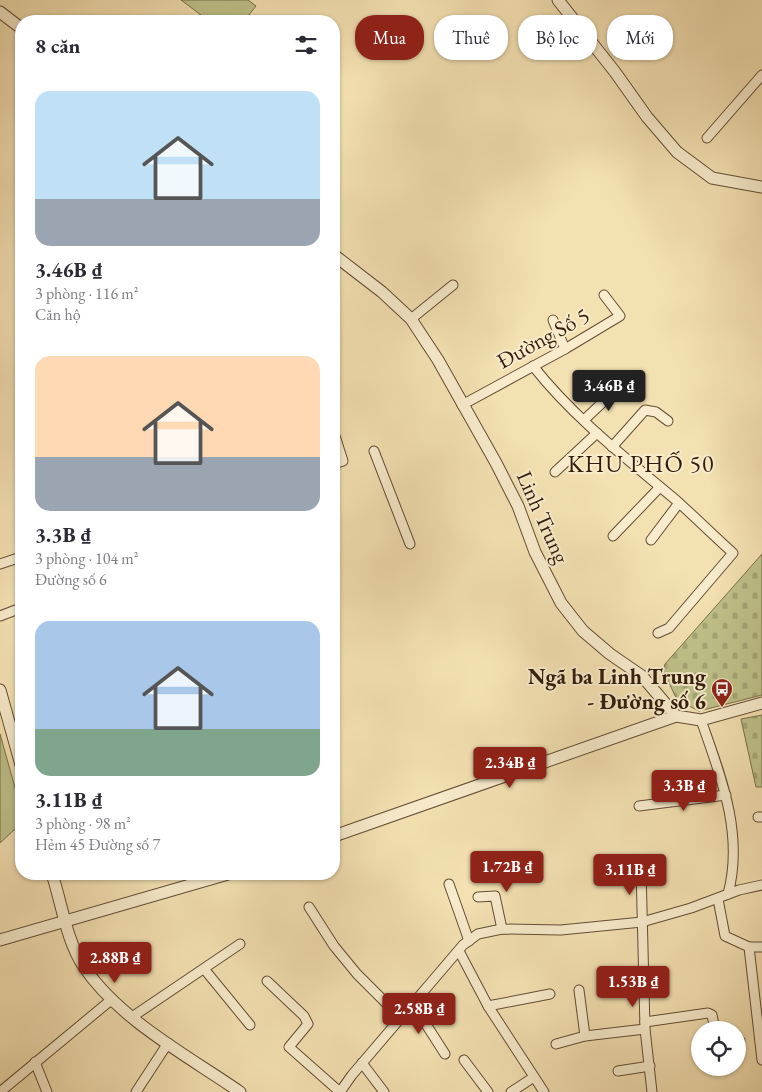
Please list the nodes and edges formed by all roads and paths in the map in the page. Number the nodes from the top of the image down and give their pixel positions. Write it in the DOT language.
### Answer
graph roads {
  1 [pos="558,0"];
  2 [pos="0,12"];
  3 [pos="15,23"];
  4 [pos="762,75"];
  5 [pos="707,138"];
  6 [pos="762,186"];
  7 [pos="340,260"];
  8 [pos="454,285"];
  9 [pos="604,295"];
  10 [pos="411,319"];
  11 [pos="553,320"];
  12 [pos="565,349"];
  13 [pos="533,366"];
  14 [pos="620,386"];
  15 [pos="462,405"];
  16 [pos="584,420"];
  17 [pos="668,421"];
  18 [pos="597,433"];
  19 [pos="612,447"];
  20 [pos="340,450"];
  21 [pos="374,451"];
  22 [pos="340,463"];
  23 [pos="555,472"];
  24 [pos="660,487"];
  25 [pos="679,503"];
  26 [pos="613,536"];
  27 [pos="651,540"];
  28 [pos="410,544"];
  29 [pos="15,559"];
  30 [pos="0,564"];
  31 [pos="15,610"];
  32 [pos="0,616"];
  33 [pos="658,633"];
  34 [pos="0,690"];
  35 [pos="762,703"];
  36 [pos="676,716"];
  37 [pos="701,720"];
  38 [pos="15,744"];
  39 [pos="726,796"];
  40 [pos="639,806"];
  41 [pos="340,834"];
  42 [pos="637,862"];
  43 [pos="54,880"];
  44 [pos="208,880"];
  45 [pos="449,884"];
  46 [pos="762,886"];
  47 [pos="728,894"];
  48 [pos="478,897"];
  49 [pos="718,899"];
  50 [pos="309,908"];
  51 [pos="642,922"];
  52 [pos="65,923"];
  53 [pos="502,929"];
  54 [pos="0,940"];
  55 [pos="469,941"];
  56 [pos="240,944"];
  57 [pos="749,947"];
  58 [pos="762,947"];
  59 [pos="459,950"];
  60 [pos="205,970"];
  61 [pos="267,981"];
  62 [pos="579,990"];
  63 [pos="550,994"];
  64 [pos="111,1000"];
  65 [pos="413,1004"];
  66 [pos="488,1006"];
  67 [pos="132,1017"];
  68 [pos="401,1018"];
  69 [pos="712,1021"];
  70 [pos="645,1025"];
  71 [pos="250,1026"];
  72 [pos="586,1036"];
  73 [pos="168,1042"];
  74 [pos="556,1044"];
  75 [pos="445,1054"];
  76 [pos="464,1060"];
  77 [pos="762,1060"];
  78 [pos="35,1062"];
  79 [pos="362,1063"];
  80 [pos="650,1066"];
  81 [pos="618,1071"];
  82 [pos="534,1077"];
  83 [pos="0,1092"];
  84 [pos="47,1092"];
  85 [pos="136,1092"];
  86 [pos="240,1092"];
  87 [pos="340,1092"];
  88 [pos="384,1092"];
  89 [pos="488,1092"];
  90 [pos="511,1092"];
  91 [pos="544,1092"];
  92 [pos="652,1092"];
  1 -- 6 [label="street"];
  2 -- 3 [label="street"];
  4 -- 5 [label="street"];
  7 -- 10 [label="street, Linh Trung"];
  8 -- 10 [label="street"];
  9 -- 12 [label="street, Đường Số 5"];
  10 -- 15 [label="street, Linh Trung"];
  11 -- 12 [label="street"];
  12 -- 13 [label="street, Đường Số 5"];
  13 -- 15 [label="street, Đường Số 5"];
  13 -- 16 [label="street"];
  14 -- 16 [label="street"];
  15 -- 36 [label="street, Linh Trung"];
  16 -- 18 [label="street"];
  17 -- 19 [label="street"];
  18 -- 19 [label="street"];
  18 -- 23 [label="street"];
  19 -- 24 [label="street"];
  20 -- 22 [label="street"];
  21 -- 28 [label="street"];
  24 -- 25 [label="street"];
  24 -- 26 [label="street"];
  25 -- 27 [label="street"];
  25 -- 33 [label="street"];
  29 -- 30 [label="street"];
  31 -- 32 [label="street"];
  34 -- 38 [label="street"];
  35 -- 37 [label="street"];
  36 -- 37 [label="street"];
  36 -- 41 [label="street"];
  37 -- 39 [label="street"];
  39 -- 40 [label="street"];
  39 -- 47 [label="street"];
  42 -- 51 [label="street"];
  43 -- 52 [label="street"];
  44 -- 52 [label="street"];
  45 -- 55 [label="street"];
  46 -- 47 [label="street"];
  47 -- 49 [label="street"];
  48 -- 53 [label="street"];
  49 -- 51 [label="street"];
  49 -- 57 [label="street"];
  50 -- 68 [label="street"];
  51 -- 53 [label="street"];
  51 -- 70 [label="street"];
  52 -- 54 [label="street"];
  52 -- 64 [label="street"];
  53 -- 55 [label="street"];
  55 -- 59 [label="street"];
  56 -- 60 [label="street"];
  57 -- 58 [label="street"];
  57 -- 77 [label="street"];
  59 -- 65 [label="street"];
  59 -- 66 [label="street"];
  60 -- 67 [label="street"];
  60 -- 71 [label="street"];
  61 -- 87 [label="street"];
  62 -- 72 [label="street"];
  63 -- 66 [label="street"];
  64 -- 67 [label="street"];
  64 -- 78 [label="street"];
  65 -- 68 [label="street"];
  65 -- 75 [label="street"];
  66 -- 82 [label="street"];
  67 -- 73 [label="street"];
  68 -- 79 [label="street"];
  69 -- 70 [label="street"];
  70 -- 72 [label="street"];
  70 -- 80 [label="street"];
  72 -- 74 [label="street"];
  73 -- 85 [label="street"];
  73 -- 86 [label="street"];
  76 -- 89 [label="street"];
  78 -- 83 [label="street"];
  78 -- 84 [label="street"];
  79 -- 87 [label="street"];
  79 -- 88 [label="street"];
  80 -- 81 [label="street"];
  80 -- 92 [label="street"];
  82 -- 90 [label="street"];
  82 -- 91 [label="street"];
}
